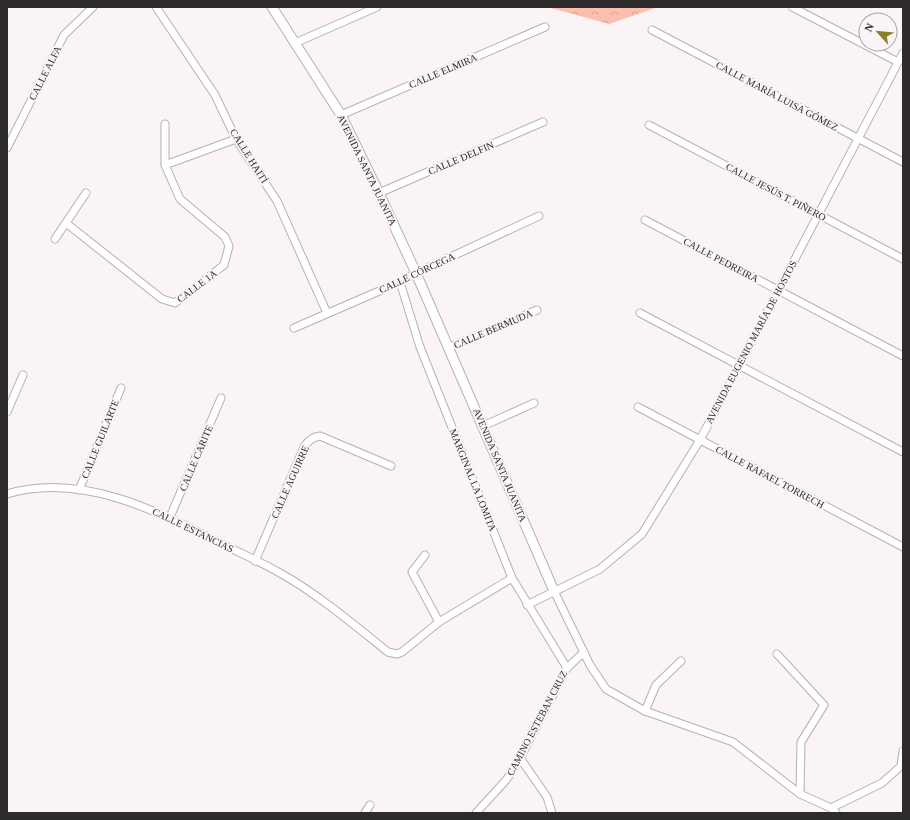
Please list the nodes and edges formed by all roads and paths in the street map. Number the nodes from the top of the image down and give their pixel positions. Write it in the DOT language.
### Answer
graph roads {
  1 [pos="93,7"];
  2 [pos="156,7"];
  3 [pos="272,7"];
  4 [pos="377,7"];
  5 [pos="792,7"];
  6 [pos="546,27"];
  7 [pos="652,30"];
  8 [pos="295,43"];
  9 [pos="903,53"];
  10 [pos="898,62"];
  11 [pos="341,115"];
  12 [pos="543,122"];
  13 [pos="165,124"];
  14 [pos="649,125"];
  15 [pos="858,138"];
  16 [pos="236,139"];
  17 [pos="7,148"];
  18 [pos="903,162"];
  19 [pos="165,165"];
  20 [pos="86,193"];
  21 [pos="379,193"];
  22 [pos="818,214"];
  23 [pos="539,216"];
  24 [pos="645,220"];
  25 [pos="66,223"];
  26 [pos="55,239"];
  27 [pos="903,258"];
  28 [pos="416,273"];
  29 [pos="400,282"];
  30 [pos="778,290"];
  31 [pos="537,310"];
  32 [pos="327,314"];
  33 [pos="640,314"];
  34 [pos="294,328"];
  35 [pos="448,348"];
  36 [pos="903,356"];
  37 [pos="739,365"];
  38 [pos="23,374"];
  39 [pos="121,388"];
  40 [pos="221,398"];
  41 [pos="534,403"];
  42 [pos="638,407"];
  43 [pos="7,412"];
  44 [pos="483,426"];
  45 [pos="700,440"];
  46 [pos="903,452"];
  47 [pos="391,466"];
  48 [pos="79,490"];
  49 [pos="7,494"];
  50 [pos="170,517"];
  51 [pos="903,547"];
  52 [pos="425,555"];
  53 [pos="255,560"];
  54 [pos="512,578"];
  55 [pos="554,590"];
  56 [pos="527,605"];
  57 [pos="439,622"];
  58 [pos="584,652"];
  59 [pos="777,654"];
  60 [pos="681,661"];
  61 [pos="567,668"];
  62 [pos="645,711"];
  63 [pos="903,751"];
  64 [pos="520,758"];
  65 [pos="800,794"];
  66 [pos="370,805"];
  67 [pos="834,811"];
  68 [pos="365,813"];
  69 [pos="476,813"];
  70 [pos="552,813"];
  1 -- 17 [label="street, CALLE ALFA"];
  2 -- 16 [label="street, CALLE HAITÍ"];
  3 -- 8 [label="street, AVENIDA SANTA JUANITA"];
  4 -- 8 [label="street"];
  5 -- 10 [label="street"];
  6 -- 11 [label="street, CALLE ELMIRA"];
  7 -- 15 [label="street, CALLE MARÍA LUISA GÓMEZ"];
  8 -- 11 [label="street, AVENIDA SANTA JUANITA"];
  9 -- 10 [label="street, AVENIDA EUGENIO MARÍA DE HOSTOS"];
  10 -- 15 [label="street, AVENIDA EUGENIO MARÍA DE HOSTOS"];
  11 -- 21 [label="street, AVENIDA SANTA JUANITA"];
  12 -- 21 [label="street, CALLE DELFIN"];
  13 -- 19 [label="street"];
  14 -- 22 [label="street, CALLE JESÚS T. PIÑERO"];
  15 -- 18 [label="street, CALLE MARÍA LUISA GÓMEZ"];
  15 -- 22 [label="street, AVENIDA EUGENIO MARÍA DE HOSTOS"];
  16 -- 19 [label="street"];
  16 -- 32 [label="street, CALLE HAITÍ"];
  19 -- 25 [label="street, CALLE 1A"];
  20 -- 25 [label="street"];
  21 -- 28 [label="street, AVENIDA SANTA JUANITA"];
  22 -- 27 [label="street, CALLE JESÚS T. PIÑERO"];
  22 -- 30 [label="street, AVENIDA EUGENIO MARÍA DE HOSTOS"];
  23 -- 28 [label="street, CALLE CÓRCEGA"];
  24 -- 30 [label="street, CALLE PEDREIRA"];
  25 -- 26 [label="street"];
  28 -- 29 [label="street, CALLE CÓRCEGA"];
  28 -- 35 [label="street, AVENIDA SANTA JUANITA"];
  29 -- 32 [label="street, CALLE CÓRCEGA"];
  29 -- 54 [label="street, MARGINAL LA LOMITA"];
  30 -- 36 [label="street, CALLE PEDREIRA"];
  30 -- 37 [label="street, AVENIDA EUGENIO MARÍA DE HOSTOS"];
  31 -- 35 [label="street, CALLE BERMUDA"];
  32 -- 34 [label="street, CALLE CÓRCEGA"];
  33 -- 37 [label="street"];
  35 -- 44 [label="street, AVENIDA SANTA JUANITA"];
  37 -- 45 [label="street, AVENIDA EUGENIO MARÍA DE HOSTOS"];
  37 -- 46 [label="street"];
  38 -- 43 [label="street"];
  39 -- 48 [label="street, CALLE GUILARTE"];
  40 -- 50 [label="street, CALLE CARITE"];
  41 -- 44 [label="street"];
  42 -- 45 [label="street, CALLE RAFAEL TORRECH"];
  44 -- 55 [label="street, AVENIDA SANTA JUANITA"];
  45 -- 51 [label="street, CALLE RAFAEL TORRECH"];
  45 -- 55 [label="street, AVENIDA EUGENIO MARÍA DE HOSTOS"];
  47 -- 53 [label="street, CALLE AGUIRRE"];
  48 -- 49 [label="street, CALLE ESTANCIAS"];
  48 -- 50 [label="street, CALLE ESTANCIAS"];
  50 -- 53 [label="street, CALLE ESTANCIAS"];
  52 -- 57 [label="street"];
  53 -- 57 [label="street, CALLE ESTANCIAS"];
  54 -- 56 [label="street, MARGINAL LA LOMITA"];
  54 -- 57 [label="street, CALLE ESTANCIAS"];
  55 -- 56 [label="street, AVENIDA EUGENIO MARÍA DE HOSTOS"];
  55 -- 58 [label="street, AVENIDA SANTA JUANITA"];
  56 -- 61 [label="street, MARGINAL LA LOMITA"];
  58 -- 61 [label="street, CAMINO ESTEBAN CRUZ"];
  58 -- 62 [label="street, AVENIDA SANTA JUANITA"];
  59 -- 65 [label="street"];
  60 -- 62 [label="street"];
  61 -- 64 [label="street, CAMINO ESTEBAN CRUZ"];
  62 -- 65 [label="street, AVENIDA SANTA JUANITA"];
  63 -- 67 [label="street"];
  64 -- 69 [label="street, CAMINO ESTEBAN CRUZ"];
  64 -- 70 [label="street"];
  65 -- 67 [label="street, AVENIDA SANTA JUANITA"];
  66 -- 68 [label="street"];
}
